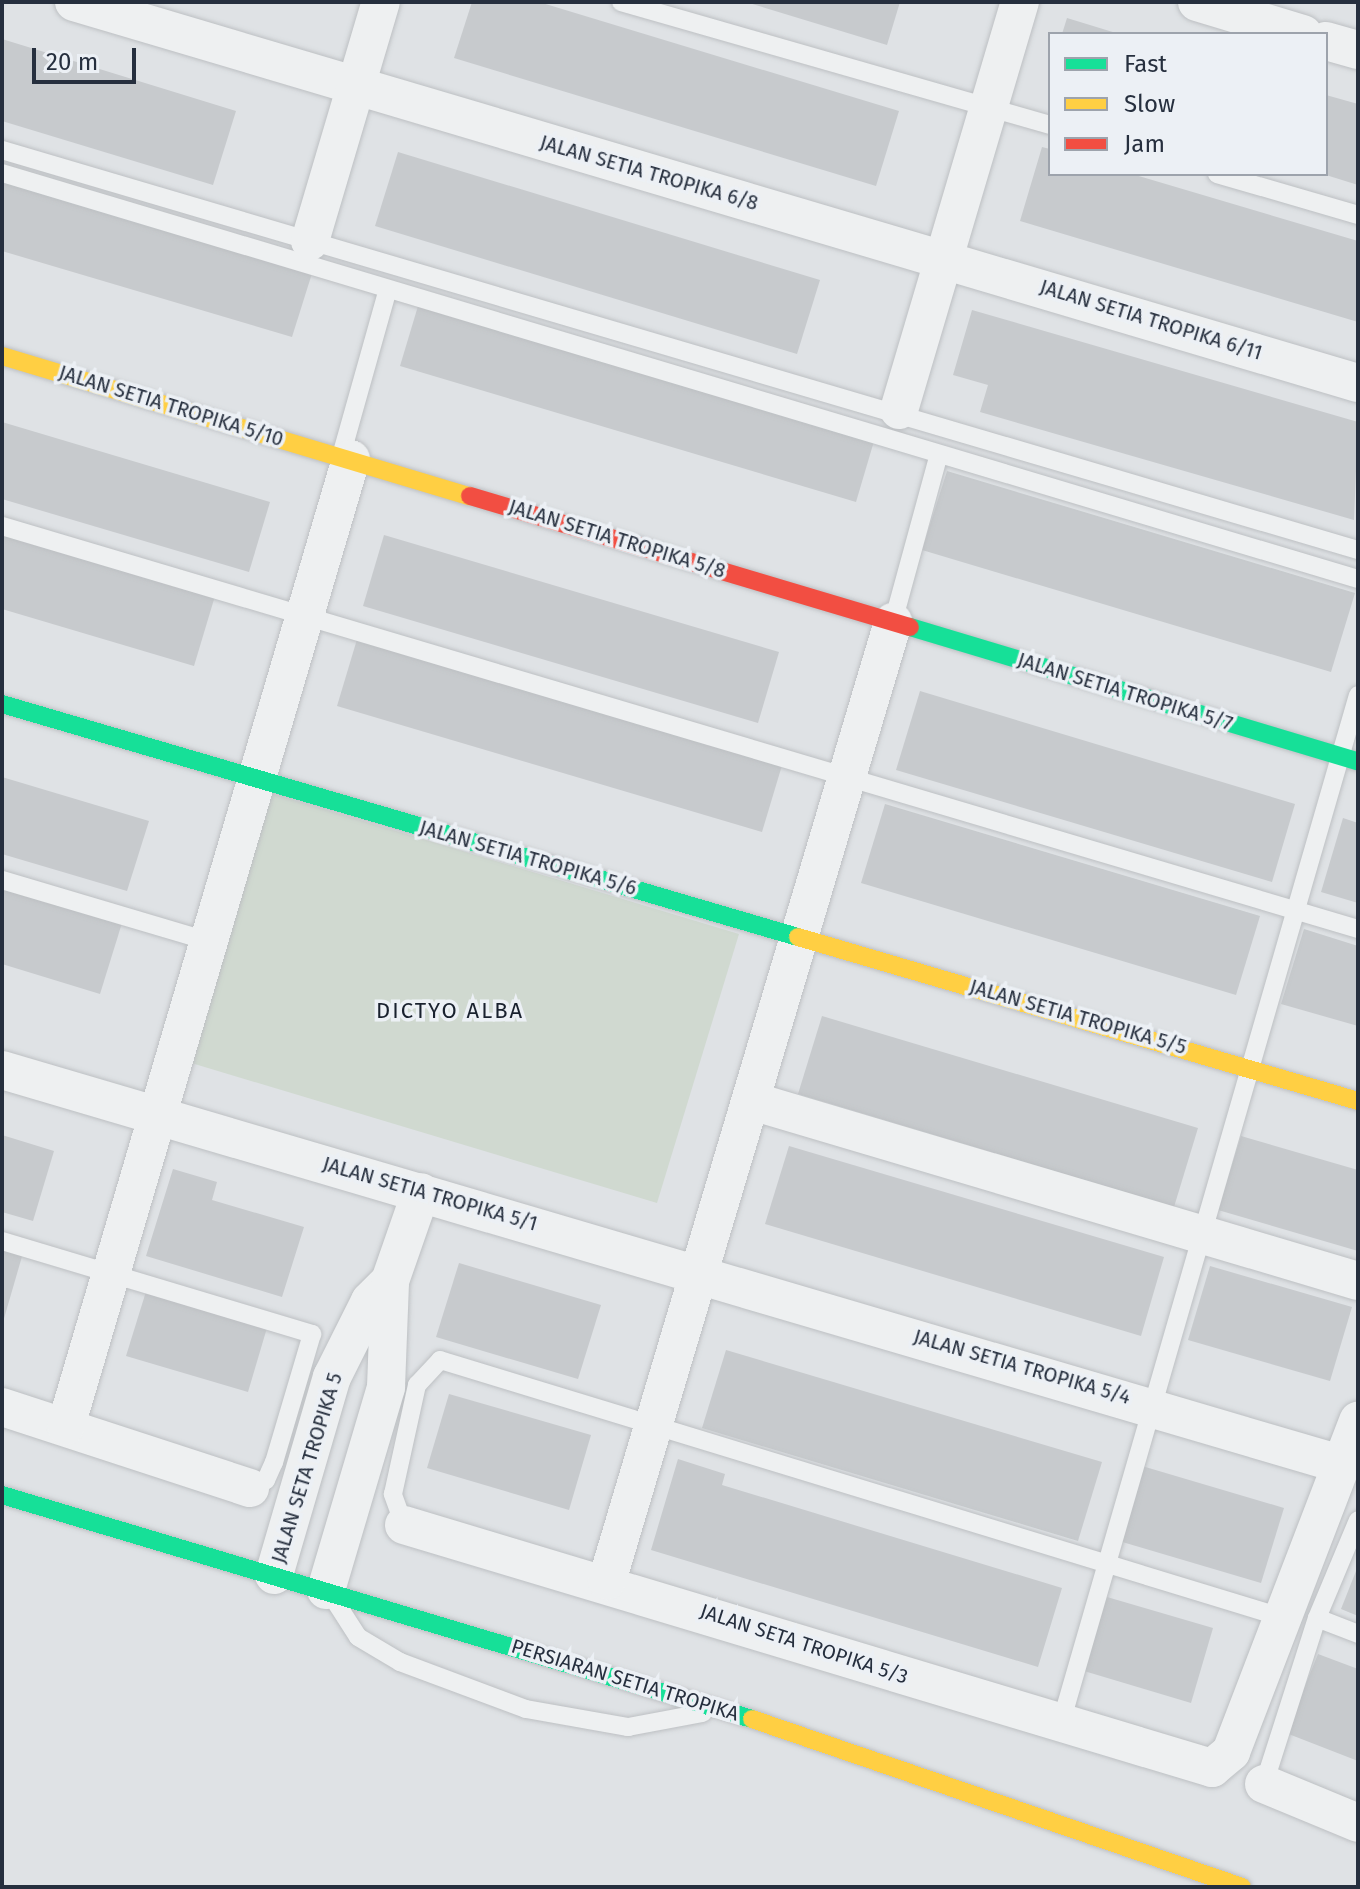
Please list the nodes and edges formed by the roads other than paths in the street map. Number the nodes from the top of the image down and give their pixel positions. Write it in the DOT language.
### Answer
graph roads {
  1 [pos="74,2"];
  2 [pos="381,2"];
  3 [pos="621,2"];
  4 [pos="1020,2"];
  5 [pos="1197,2"];
  6 [pos="1296,32"];
  7 [pos="1328,42"];
  8 [pos="1358,50"];
  9 [pos="355,89"];
  10 [pos="988,107"];
  11 [pos="1048,124"];
  12 [pos="2,150"];
  13 [pos="2,173"];
  14 [pos="1224,176"];
  15 [pos="1358,215"];
  16 [pos="310,241"];
  17 [pos="944,257"];
  18 [pos="388,289"];
  19 [pos="2,356"];
  20 [pos="1358,383"];
  21 [pos="899,410"];
  22 [pos="939,454"];
  23 [pos="346,458"];
  24 [pos="2,526"];
  25 [pos="1358,550"];
  26 [pos="1358,579"];
  27 [pos="306,618"];
  28 [pos="893,622"];
  29 [pos="1358,695"];
  30 [pos="2,704"];
  31 [pos="1349,758"];
  32 [pos="847,774"];
  33 [pos="258,781"];
  34 [pos="2,880"];
  35 [pos="1296,911"];
  36 [pos="1358,929"];
  37 [pos="798,935"];
  38 [pos="208,941"];
  39 [pos="1249,1067"];
  40 [pos="2,1070"];
  41 [pos="752,1101"];
  42 [pos="1358,1101"];
  43 [pos="158,1115"];
  44 [pos="421,1192"];
  45 [pos="1200,1234"];
  46 [pos="2,1241"];
  47 [pos="114,1273"];
  48 [pos="702,1273"];
  49 [pos="390,1281"];
  50 [pos="1358,1281"];
  51 [pos="1152,1405"];
  52 [pos="2,1407"];
  53 [pos="1358,1421"];
  54 [pos="66,1426"];
  55 [pos="655,1428"];
  56 [pos="1340,1464"];
  57 [pos="250,1488"];
  58 [pos="2,1495"];
  59 [pos="1358,1520"];
  60 [pos="404,1525"];
  61 [pos="1105,1564"];
  62 [pos="274,1575"];
  63 [pos="607,1581"];
  64 [pos="328,1591"];
  65 [pos="1299,1617"];
  66 [pos="1358,1634"];
  67 [pos="721,1708"];
  68 [pos="1060,1727"];
  69 [pos="1264,1784"];
  70 [pos="1358,1823"];
  71 [pos="1242,1887"];
  1 -- 9 [label="street, JALAN SETIA TROPIKA 6/8"];
  2 -- 9 [label="street"];
  3 -- 10 [label="lane"];
  4 -- 10 [label="street"];
  5 -- 6 [label="street"];
  7 -- 8 [label="street"];
  9 -- 16 [label="street"];
  9 -- 17 [label="street, JALAN SETIA TROPIKA 6/8"];
  10 -- 11 [label="lane"];
  10 -- 17 [label="street"];
  12 -- 16 [label="lane"];
  13 -- 18 [label="lane"];
  14 -- 15 [label="lane"];
  16 -- 21 [label="lane"];
  17 -- 20 [label="street, JALAN SETIA TROPIKA 6/11"];
  17 -- 21 [label="street"];
  18 -- 22 [label="lane"];
  18 -- 23 [label="lane"];
  19 -- 23 [label="street, JALAN SETIA TROPIKA 5/10"];
  21 -- 25 [label="lane"];
  22 -- 26 [label="lane"];
  22 -- 28 [label="lane"];
  23 -- 27 [label="street"];
  23 -- 28 [label="street, JALAN SETIA TROPIKA 5/8"];
  24 -- 27 [label="lane"];
  27 -- 32 [label="lane"];
  27 -- 33 [label="street"];
  28 -- 31 [label="street, JALAN SETIA TROPIKA 5/7"];
  28 -- 32 [label="street"];
  29 -- 31 [label="lane"];
  30 -- 33 [label="street, JALAN SETIA TROPIKA 5/6"];
  31 -- 35 [label="lane"];
  32 -- 35 [label="lane"];
  32 -- 37 [label="street"];
  33 -- 37 [label="street, JALAN SETIA TROPIKA 5/6"];
  33 -- 38 [label="street"];
  34 -- 38 [label="lane"];
  35 -- 36 [label="lane"];
  35 -- 39 [label="lane"];
  37 -- 39 [label="street, JALAN SETIA TROPIKA 5/5"];
  37 -- 41 [label="street"];
  38 -- 43 [label="street"];
  39 -- 42 [label="street, JALAN SETIA TROPIKA 5/5"];
  39 -- 45 [label="lane"];
  40 -- 43 [label="street, JALAN SETIA TROPIKA 5/1"];
  41 -- 45 [label="street"];
  41 -- 48 [label="street"];
  43 -- 44 [label="street, JALAN SETIA TROPIKA 5/1"];
  43 -- 47 [label="street"];
  44 -- 48 [label="street, JALAN SETIA TROPIKA 5/1"];
  44 -- 49 [label="street, JALAN SETA TROPIKA 5"];
  45 -- 50 [label="street"];
  45 -- 51 [label="lane"];
  46 -- 47 [label="lane"];
  47 -- 54 [label="street"];
  47 -- 57 [label="lane"];
  48 -- 51 [label="street, JALAN SETIA TROPIKA 5/4"];
  48 -- 55 [label="street"];
  49 -- 62 [label="street, JALAN SETA TROPIKA 5"];
  49 -- 64 [label="street, JALAN SETA TROPIKA 5"];
  51 -- 56 [label="street, JALAN SETIA TROPIKA 5/4"];
  51 -- 61 [label="lane"];
  52 -- 54 [label="street"];
  53 -- 56 [label="street"];
  54 -- 57 [label="street"];
  55 -- 60 [label="lane"];
  55 -- 61 [label="lane"];
  55 -- 63 [label="street"];
  56 -- 65 [label="street"];
  58 -- 62 [label="street, PERSIARAN SETIA TROPIKA"];
  59 -- 65 [label="lane"];
  60 -- 63 [label="street, JALAN SETA TROPIKA 5/3"];
  61 -- 65 [label="lane"];
  61 -- 68 [label="lane"];
  62 -- 64 [label="street, PERSIARAN SETIA TROPIKA"];
  63 -- 68 [label="street, JALAN SETA TROPIKA 5/3"];
  64 -- 67 [label="street, PERSIARAN SETIA TROPIKA"];
  64 -- 67 [label="lane"];
  65 -- 66 [label="lane"];
  65 -- 68 [label="street, JALAN SETA TROPIKA 5/3"];
  65 -- 69 [label="lane"];
  67 -- 71 [label="street, PERSIARAN SETIA TROPIKA"];
  69 -- 70 [label="street"];
}
